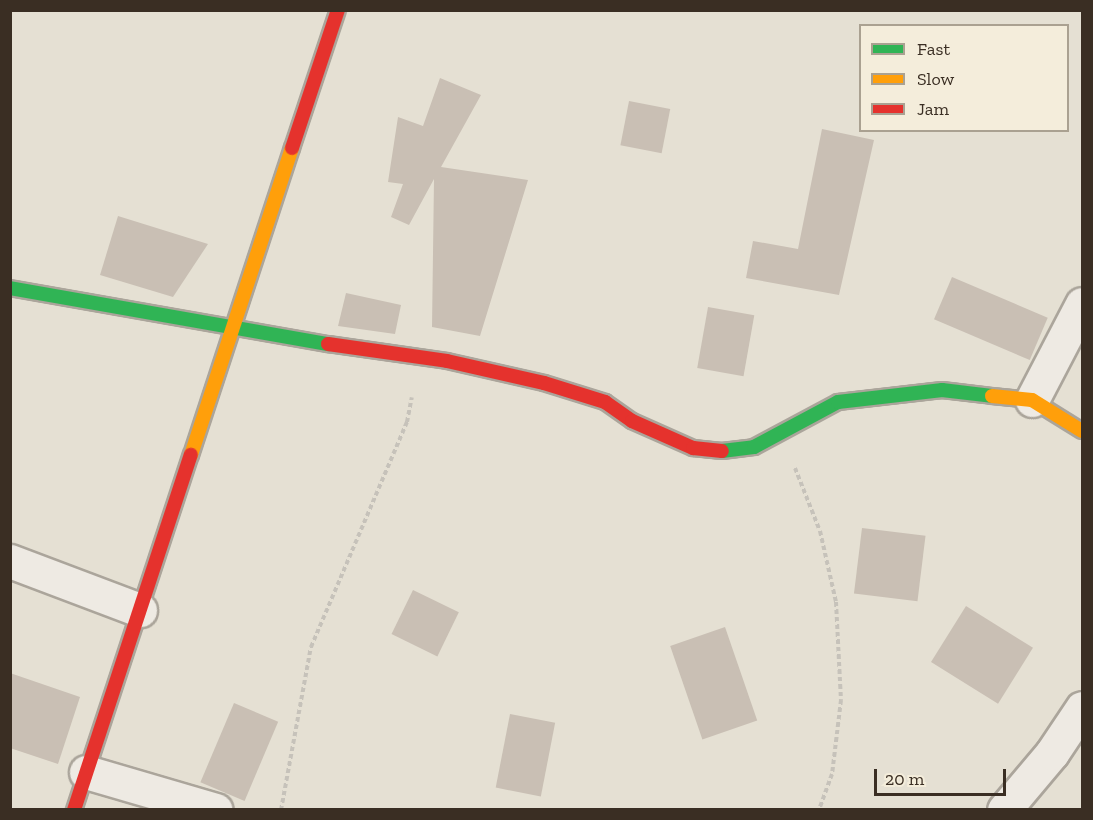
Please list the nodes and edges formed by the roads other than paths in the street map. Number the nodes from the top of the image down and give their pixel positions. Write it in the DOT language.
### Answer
graph roads {
  1 [pos="338,10"];
  2 [pos="10,288"];
  3 [pos="1083,304"];
  4 [pos="234,330"];
  5 [pos="1032,400"];
  6 [pos="1083,431"];
  7 [pos="10,561"];
  8 [pos="140,610"];
  9 [pos="1083,708"];
  10 [pos="86,772"];
  11 [pos="74,810"];
  12 [pos="216,810"];
  13 [pos="1004,810"];
  1 -- 4 [label="street"];
  2 -- 4 [label="street"];
  3 -- 5 [label="street"];
  4 -- 5 [label="street"];
  4 -- 8 [label="street"];
  5 -- 6 [label="street"];
  7 -- 8 [label="street"];
  8 -- 10 [label="street"];
  9 -- 13 [label="street"];
  10 -- 11 [label="street"];
  10 -- 12 [label="street"];
}
